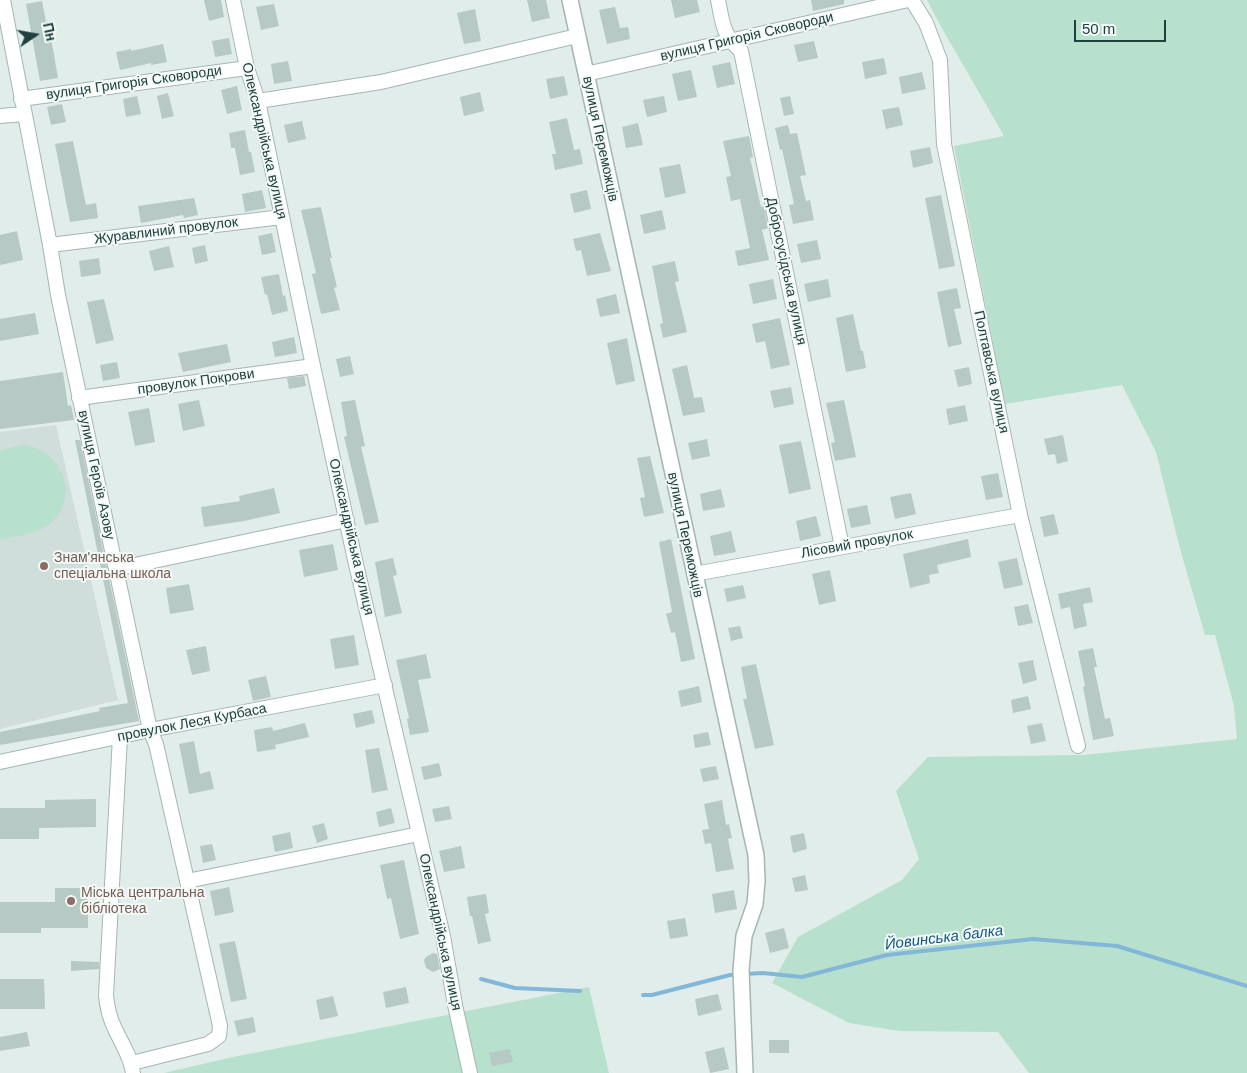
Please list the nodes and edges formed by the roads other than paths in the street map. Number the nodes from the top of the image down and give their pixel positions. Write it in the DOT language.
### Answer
graph roads {
  1 [pos="3,0"];
  2 [pos="233,0"];
  3 [pos="570,0"];
  4 [pos="718,0"];
  5 [pos="908,0"];
  6 [pos="912,0"];
  7 [pos="577,36"];
  8 [pos="729,41"];
  9 [pos="247,68"];
  10 [pos="586,74"];
  11 [pos="22,99"];
  12 [pos="258,101"];
  13 [pos="24,114"];
  14 [pos="0,116"];
  15 [pos="282,218"];
  16 [pos="50,245"];
  17 [pos="313,366"];
  18 [pos="79,398"];
  19 [pos="1020,515"];
  20 [pos="347,520"];
  21 [pos="842,547"];
  22 [pos="116,568"];
  23 [pos="694,574"];
  24 [pos="385,685"];
  25 [pos="150,730"];
  26 [pos="120,737"];
  27 [pos="1078,746"];
  28 [pos="0,762"];
  29 [pos="419,834"];
  30 [pos="186,881"];
  31 [pos="132,1068"];
  32 [pos="470,1073"];
  33 [pos="745,1073"];
  1 -- 11 [label="street, вулиця Героїв Азову"];
  2 -- 9 [label="street, Олександрійська вулиця"];
  3 -- 7 [label="street, вулиця Переможців"];
  4 -- 8 [label="street, Добросусідська вулиця"];
  5 -- 8 [label="street, вулиця Григорія Сковороди"];
  6 -- 19 [label="street, Полтавська вулиця"];
  7 -- 10 [label="street, вулиця Переможців"];
  7 -- 12 [label="street"];
  8 -- 10 [label="street, вулиця Григорія Сковороди"];
  8 -- 21 [label="street, Добросусідська вулиця"];
  9 -- 11 [label="street, вулиця Григорія Сковороди"];
  9 -- 12 [label="street, Олександрійська вулиця"];
  10 -- 23 [label="street, вулиця Переможців"];
  11 -- 13 [label="street, вулиця Героїв Азову"];
  12 -- 15 [label="street, Олександрійська вулиця"];
  13 -- 14 [label="street"];
  13 -- 16 [label="street, вулиця Героїв Азову"];
  15 -- 16 [label="street, Журавлиний провулок"];
  15 -- 17 [label="street, Олександрійська вулиця"];
  16 -- 18 [label="street, вулиця Героїв Азову"];
  17 -- 18 [label="street, провулок Покрови"];
  17 -- 20 [label="street, Олександрійська вулиця"];
  18 -- 22 [label="street, вулиця Героїв Азову"];
  19 -- 21 [label="street, Лісовий провулок"];
  19 -- 27 [label="street, Полтавська вулиця"];
  20 -- 22 [label="street"];
  20 -- 24 [label="street, Олександрійська вулиця"];
  21 -- 23 [label="street, Лісовий провулок"];
  22 -- 25 [label="street, вулиця Героїв Азову"];
  23 -- 33 [label="street, вулиця Переможців"];
  24 -- 25 [label="street, провулок Леся Курбаса"];
  24 -- 29 [label="street, Олександрійська вулиця"];
  25 -- 26 [label="street, провулок Леся Курбаса"];
  25 -- 30 [label="street, вулиця Героїв Азову"];
  26 -- 28 [label="street, провулок Леся Курбаса"];
  26 -- 31 [label="street"];
  29 -- 30 [label="street"];
  29 -- 32 [label="street, Олександрійська вулиця"];
  30 -- 31 [label="street, вулиця Героїв Азову"];
}
